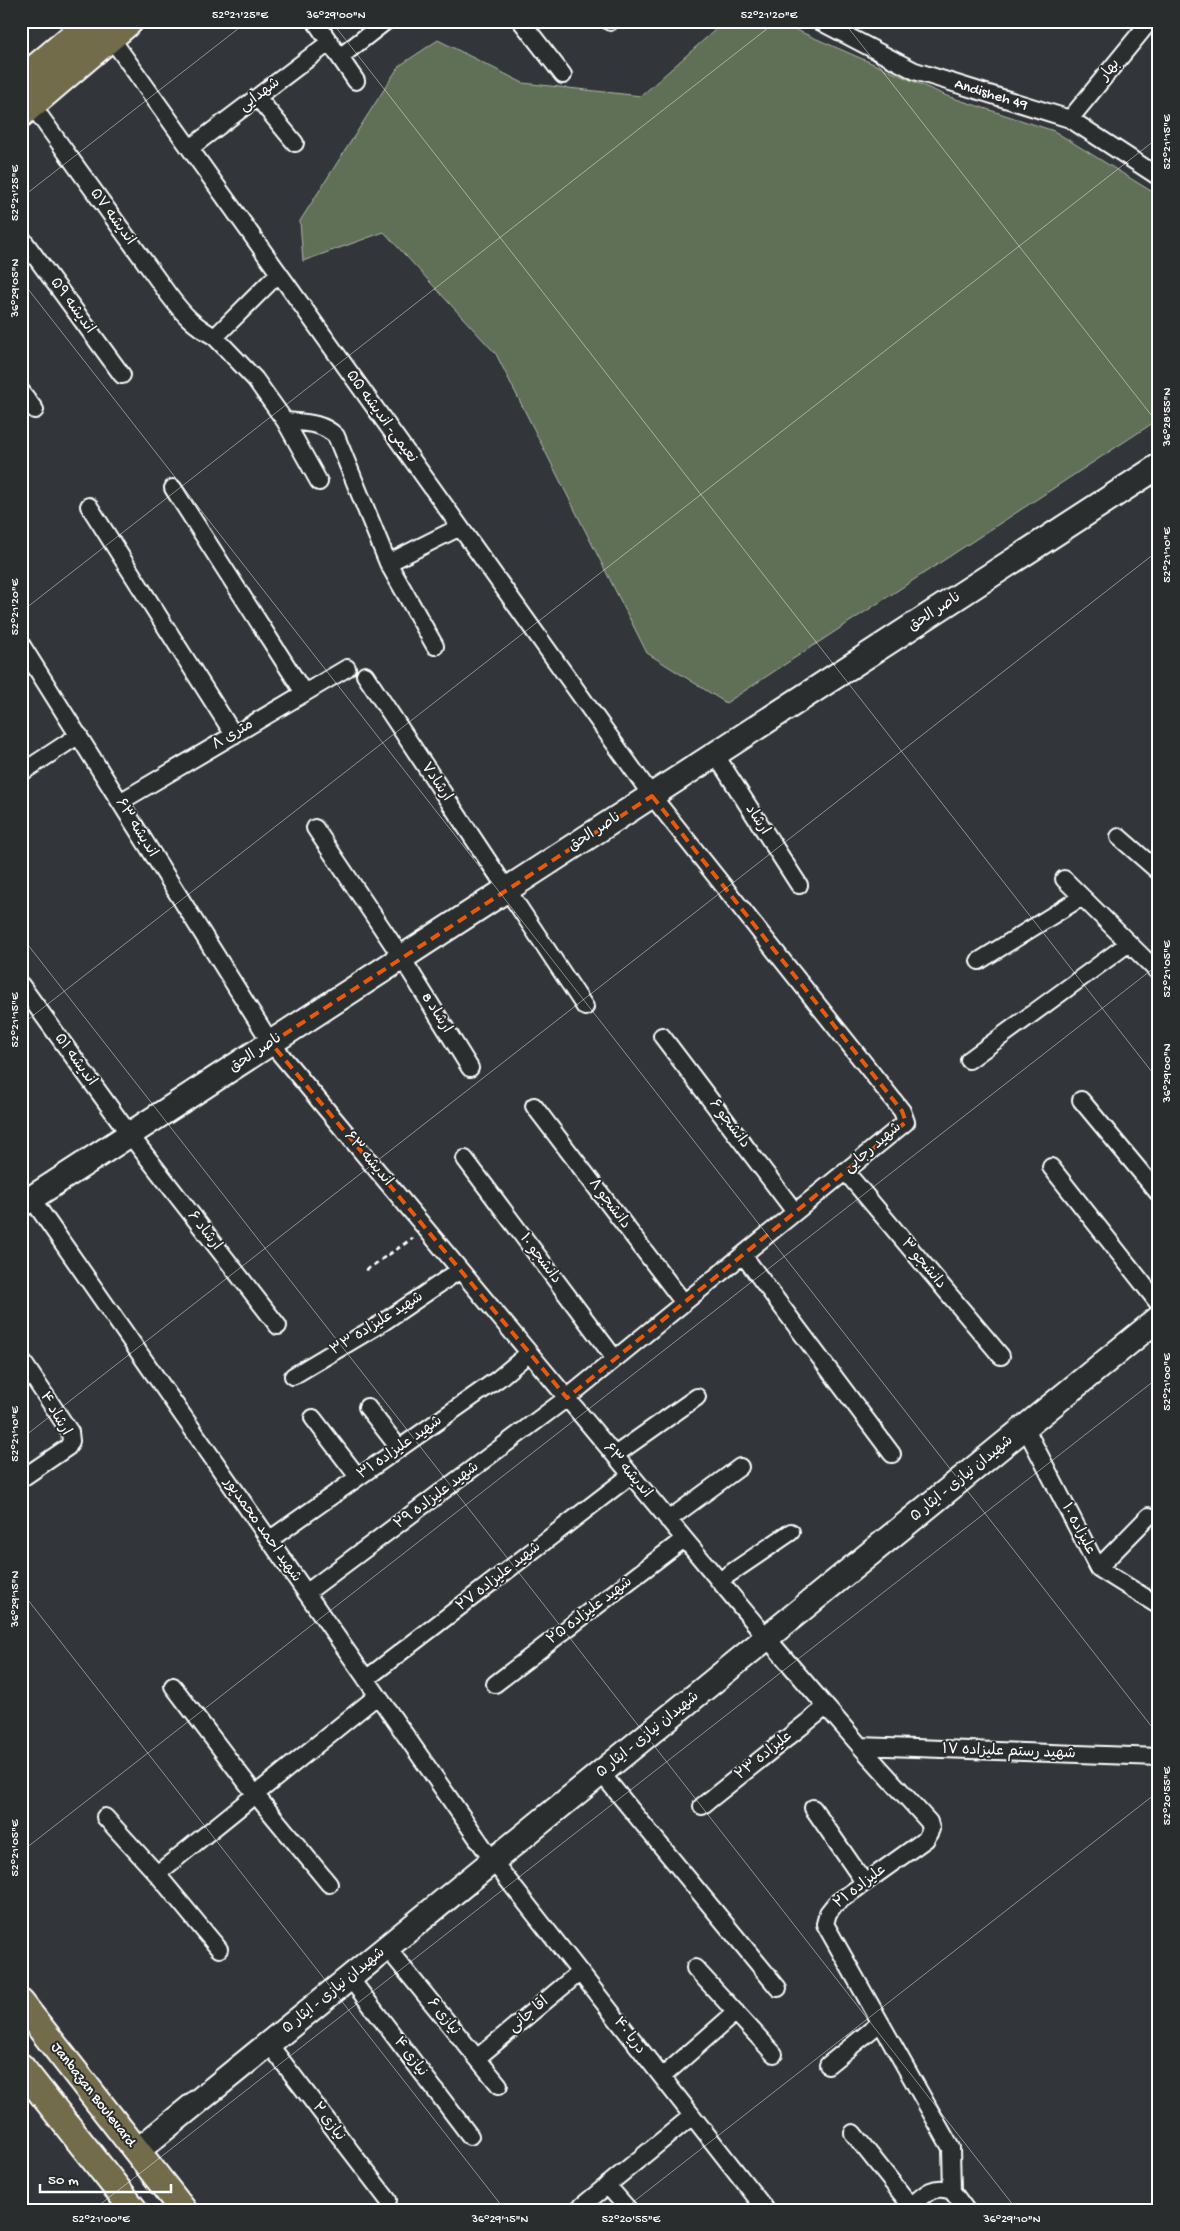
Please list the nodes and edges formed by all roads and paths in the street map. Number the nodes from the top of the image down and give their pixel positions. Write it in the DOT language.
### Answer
graph roads {
  1 [pos="91,21"];
  2 [pos="130,21"];
  3 [pos="315,21"];
  4 [pos="386,21"];
  5 [pos="521,21"];
  6 [pos="819,21"];
  7 [pos="1153,24"];
  8 [pos="111,38"];
  9 [pos="330,42"];
  10 [pos="340,57"];
  11 [pos="563,75"];
  12 [pos="21,80"];
  13 [pos="356,81"];
  14 [pos="257,97"];
  15 [pos="27,109"];
  16 [pos="1070,119"];
  17 [pos="294,143"];
  18 [pos="190,148"];
  19 [pos="1159,177"];
  20 [pos="21,237"];
  21 [pos="279,273"];
  22 [pos="215,337"];
  23 [pos="122,375"];
  24 [pos="21,391"];
  25 [pos="35,410"];
  26 [pos="285,421"];
  27 [pos="1159,466"];
  28 [pos="319,482"];
  29 [pos="173,488"];
  30 [pos="89,506"];
  31 [pos="460,527"];
  32 [pos="388,563"];
  33 [pos="21,644"];
  34 [pos="435,646"];
  35 [pos="347,668"];
  36 [pos="365,675"];
  37 [pos="304,693"];
  38 [pos="79,735"];
  39 [pos="234,735"];
  40 [pos="715,754"];
  41 [pos="21,773"];
  42 [pos="652,796"];
  43 [pos="120,802"];
  44 [pos="315,828"];
  45 [pos="1119,837"];
  46 [pos="1159,872"];
  47 [pos="1064,879"];
  48 [pos="799,885"];
  49 [pos="508,889"];
  50 [pos="1082,897"];
  51 [pos="1129,943"];
  52 [pos="402,958"];
  53 [pos="979,961"];
  54 [pos="1159,973"];
  55 [pos="21,985"];
  56 [pos="585,1007"];
  57 [pos="662,1036"];
  58 [pos="271,1043"];
  59 [pos="969,1060"];
  60 [pos="470,1068"];
  61 [pos="1081,1100"];
  62 [pos="534,1106"];
  63 [pos="130,1135"];
  64 [pos="465,1159"];
  65 [pos="1051,1167"];
  66 [pos="845,1171"];
  67 [pos="1159,1194"];
  68 [pos="26,1202"];
  69 [pos="795,1212"];
  70 [pos="426,1229"];
  71 [pos="743,1255"];
  72 [pos="366,1270"];
  73 [pos="460,1270"];
  74 [pos="684,1303"];
  75 [pos="1159,1304"];
  76 [pos="278,1326"];
  77 [pos="1156,1326"];
  78 [pos="529,1353"];
  79 [pos="1001,1356"];
  80 [pos="615,1359"];
  81 [pos="21,1360"];
  82 [pos="293,1376"];
  83 [pos="697,1397"];
  84 [pos="567,1398"];
  85 [pos="367,1407"];
  86 [pos="312,1418"];
  87 [pos="1025,1427"];
  88 [pos="399,1448"];
  89 [pos="892,1454"];
  90 [pos="615,1456"];
  91 [pos="740,1467"];
  92 [pos="631,1475"];
  93 [pos="358,1477"];
  94 [pos="21,1478"];
  95 [pos="1149,1516"];
  96 [pos="668,1520"];
  97 [pos="791,1532"];
  98 [pos="684,1539"];
  99 [pos="269,1540"];
  100 [pos="1098,1568"];
  101 [pos="719,1581"];
  102 [pos="306,1593"];
  103 [pos="1159,1606"];
  104 [pos="767,1638"];
  105 [pos="366,1679"];
  106 [pos="495,1684"];
  107 [pos="173,1686"];
  108 [pos="378,1696"];
  109 [pos="826,1707"];
  110 [pos="860,1746"];
  111 [pos="1159,1757"];
  112 [pos="601,1773"];
  113 [pos="255,1794"];
  114 [pos="702,1806"];
  115 [pos="812,1808"];
  116 [pos="106,1817"];
  117 [pos="493,1861"];
  118 [pos="157,1874"];
  119 [pos="864,1882"];
  120 [pos="329,1884"];
  121 [pos="387,1948"];
  122 [pos="219,1949"];
  123 [pos="695,1968"];
  124 [pos="580,1972"];
  125 [pos="350,1978"];
  126 [pos="778,1988"];
  127 [pos="21,2003"];
  128 [pos="736,2012"];
  129 [pos="880,2024"];
  130 [pos="269,2044"];
  131 [pos="774,2054"];
  132 [pos="477,2058"];
  133 [pos="828,2065"];
  134 [pos="21,2067"];
  135 [pos="662,2077"];
  136 [pos="500,2085"];
  137 [pos="692,2116"];
  138 [pos="853,2133"];
  139 [pos="470,2136"];
  140 [pos="137,2151"];
  141 [pos="607,2185"];
  142 [pos="952,2191"];
  143 [pos="388,2200"];
  144 [pos="909,2208"];
  145 [pos="578,2209"];
  146 [pos="134,2210"];
  147 [pos="183,2210"];
  148 [pos="628,2210"];
  149 [pos="766,2210"];
  150 [pos="966,2210"];
  1 -- 12 [label="main road"];
  2 -- 8 [label="main road"];
  3 -- 9 [label="street"];
  4 -- 10 [label="street"];
  5 -- 11 [label="street"];
  6 -- 16 [label="street, Andisheh 49"];
  7 -- 16 [label="street, بهار"];
  8 -- 15 [label="main road"];
  8 -- 18 [label="street, نعیمی- اندیشه ۵۵"];
  9 -- 10 [label="street"];
  9 -- 14 [label="street, شهدایی"];
  10 -- 13 [label="street"];
  14 -- 17 [label="street"];
  14 -- 18 [label="street, شهدایی"];
  15 -- 22 [label="street, اندیشه ۵۷"];
  16 -- 19 [label="street, Andisheh 49"];
  18 -- 21 [label="street, نعیمی- اندیشه ۵۵"];
  20 -- 23 [label="street, اندیشه ۵۹"];
  21 -- 22 [label="street"];
  21 -- 31 [label="street, نعیمی- اندیشه ۵۵"];
  22 -- 26 [label="street, اندیشه ۵۷"];
  24 -- 25 [label="street"];
  26 -- 28 [label="street, اندیشه ۵۷"];
  26 -- 32 [label="street"];
  27 -- 40 [label="street, ناصر الحق"];
  29 -- 37 [label="street"];
  30 -- 39 [label="street"];
  31 -- 32 [label="street"];
  31 -- 42 [label="street, نعیمی- اندیشه ۵۵"];
  32 -- 34 [label="street"];
  33 -- 38 [label="street, اندیشه ۶۳"];
  35 -- 37 [label="street, ۸ متری"];
  36 -- 49 [label="street, ارشاد۷"];
  37 -- 39 [label="street, ۸ متری"];
  38 -- 41 [label="street"];
  38 -- 43 [label="street, اندیشه ۶۳"];
  39 -- 43 [label="street, ۸ متری"];
  40 -- 42 [label="street, ناصر الحق"];
  40 -- 48 [label="street, ارشاد"];
  42 -- 49 [label="street, ناصر الحق"];
  42 -- 66 [label="street, شهید رجایی"];
  43 -- 58 [label="street, اندیشه ۶۳"];
  44 -- 52 [label="street, ارشاد 8"];
  45 -- 46 [label="street"];
  47 -- 50 [label="street"];
  49 -- 52 [label="street, ناصر الحق"];
  49 -- 56 [label="street, ارشاد۷"];
  50 -- 51 [label="street"];
  50 -- 53 [label="street"];
  51 -- 54 [label="street"];
  51 -- 59 [label="street"];
  52 -- 58 [label="street, ناصر الحق"];
  52 -- 60 [label="street, ارشاد 8"];
  55 -- 63 [label="street, اندیشه ۵۱"];
  57 -- 69 [label="street, دانشجو ۶"];
  58 -- 63 [label="street, ناصر الحق"];
  58 -- 70 [label="street, اندیشه ۶۳"];
  61 -- 67 [label="street"];
  62 -- 74 [label="street, دانشجو ۸"];
  63 -- 68 [label="street, ناصر الحق"];
  63 -- 76 [label="street, ارشاد ۶"];
  64 -- 80 [label="street, دانشجو ۱۰"];
  65 -- 75 [label="street"];
  66 -- 69 [label="street, شهید رجایی"];
  66 -- 79 [label="street, دانشجو ۳"];
  68 -- 99 [label="street, شهید احمد محمدپور"];
  69 -- 71 [label="street, شهید رجایی"];
  70 -- 72 [label="path"];
  70 -- 73 [label="street, اندیشه ۶۳"];
  71 -- 74 [label="street, شهید رجایی"];
  71 -- 89 [label="street"];
  73 -- 78 [label="street, اندیشه ۶۳"];
  73 -- 82 [label="street, شهید علیزاده ۳۳"];
  74 -- 80 [label="street, شهید رجایی"];
  77 -- 87 [label="street, شهیدان نیازی - ایثار ۵"];
  78 -- 84 [label="street, اندیشه ۶۳"];
  78 -- 88 [label="street, شهید علیزاده ۳۱"];
  80 -- 84 [label="street, شهید رجایی"];
  81 -- 94 [label="street, ارشاد ۴"];
  83 -- 90 [label="street"];
  84 -- 90 [label="street, اندیشه ۶۳"];
  84 -- 102 [label="street, شهید علیزاده ۲۹"];
  85 -- 88 [label="street"];
  86 -- 93 [label="street"];
  87 -- 100 [label="street, علیزاده ۱۰"];
  87 -- 104 [label="street, شهیدان نیازی - ایثار ۵"];
  88 -- 93 [label="street, شهید علیزاده ۳۱"];
  90 -- 92 [label="street, اندیشه ۶۳"];
  91 -- 96 [label="street"];
  92 -- 96 [label="street, اندیشه ۶۳"];
  92 -- 105 [label="street, شهید علیزاده ۲۷"];
  93 -- 99 [label="street, شهید علیزاده ۳۱"];
  95 -- 100 [label="street"];
  96 -- 98 [label="street, اندیشه ۶۳"];
  97 -- 101 [label="street"];
  98 -- 101 [label="street, اندیشه ۶۳"];
  98 -- 106 [label="street, شهید علیزاده ۲۵"];
  99 -- 102 [label="street, شهید احمد محمدپور"];
  100 -- 103 [label="street, علیزاده ۱۰"];
  101 -- 104 [label="street, اندیشه ۶۳"];
  102 -- 105 [label="street, شهید احمد محمدپور"];
  104 -- 109 [label="street, علیزاده ۲۱"];
  104 -- 112 [label="street, شهیدان نیازی - ایثار ۵"];
  105 -- 108 [label="street, شهید احمد محمدپور"];
  107 -- 113 [label="street"];
  108 -- 113 [label="street"];
  108 -- 117 [label="street, شهید احمد محمدپور"];
  109 -- 110 [label="street, علیزاده ۲۱"];
  109 -- 114 [label="street, علیزاده ۲۳"];
  110 -- 111 [label="street, ۱۷ شهید رستم علیزاده"];
  110 -- 119 [label="street, علیزاده ۲۱"];
  112 -- 117 [label="street, شهیدان نیازی - ایثار ۵"];
  112 -- 126 [label="street"];
  113 -- 118 [label="street"];
  113 -- 120 [label="street"];
  115 -- 119 [label="street"];
  116 -- 118 [label="street"];
  117 -- 121 [label="street, شهیدان نیازی - ایثار ۵"];
  117 -- 124 [label="street, دریا ۴۰"];
  118 -- 122 [label="street"];
  119 -- 129 [label="street, علیزاده ۲۱"];
  121 -- 125 [label="street, شهیدان نیازی - ایثار ۵"];
  121 -- 132 [label="street, نیازی ۶"];
  123 -- 128 [label="street"];
  124 -- 132 [label="street, اقا جانی"];
  124 -- 135 [label="street, دریا ۴۰"];
  125 -- 130 [label="street, شهیدان نیازی - ایثار ۵"];
  125 -- 139 [label="street, نیازی ۴"];
  127 -- 140 [label="main road, Janbazan Boulevard"];
  128 -- 131 [label="street"];
  128 -- 135 [label="street"];
  129 -- 133 [label="street"];
  129 -- 142 [label="street, علیزاده ۲۱"];
  130 -- 140 [label="street, شهیدان نیازی - ایثار ۵"];
  130 -- 143 [label="street, نیازی ۲"];
  132 -- 136 [label="street, نیازی ۶"];
  134 -- 146 [label="main road"];
  135 -- 137 [label="street, دریا ۴۰"];
  137 -- 141 [label="street"];
  137 -- 149 [label="street, دریا ۴۰"];
  138 -- 144 [label="street"];
  140 -- 147 [label="main road, Janbazan Boulevard"];
  141 -- 145 [label="street"];
  141 -- 148 [label="street"];
  142 -- 144 [label="street"];
  142 -- 150 [label="street"];
}
